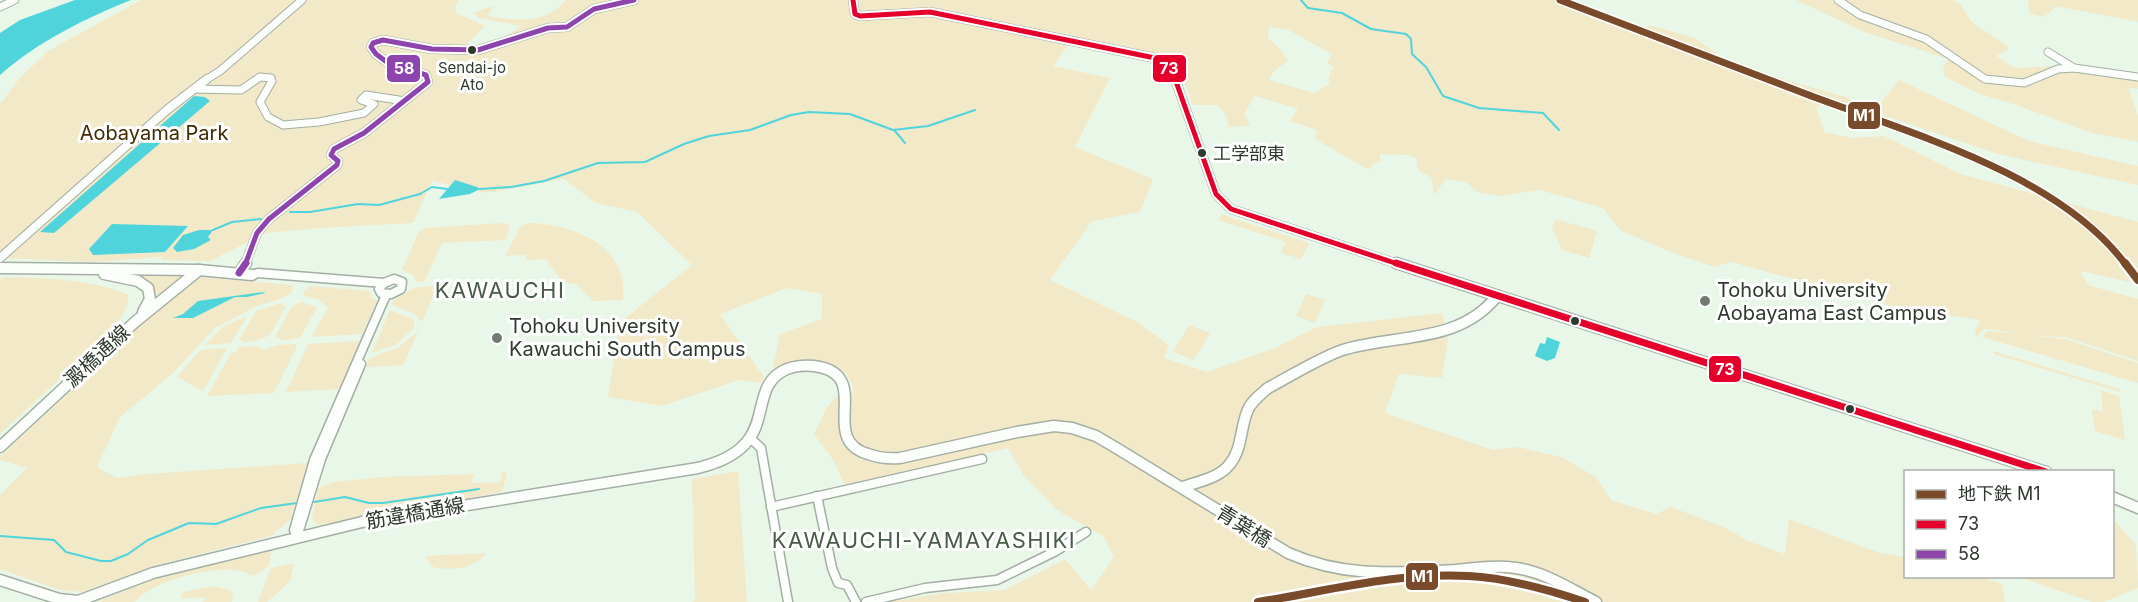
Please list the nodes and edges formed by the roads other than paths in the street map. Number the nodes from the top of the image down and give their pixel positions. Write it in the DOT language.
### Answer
graph roads {
  1 [pos="15,0"];
  2 [pos="302,0"];
  3 [pos="634,0"];
  4 [pos="853,0"];
  5 [pos="1838,0"];
  6 [pos="0,7"];
  7 [pos="2048,52"];
  8 [pos="2074,68"];
  9 [pos="2138,76"];
  10 [pos="207,79"];
  11 [pos="193,89"];
  12 [pos="405,101"];
  13 [pos="0,258"];
  14 [pos="0,268"];
  15 [pos="87,270"];
  16 [pos="199,270"];
  17 [pos="239,273"];
  18 [pos="252,274"];
  19 [pos="1497,296"];
  20 [pos="135,322"];
  21 [pos="750,438"];
  22 [pos="0,447"];
  23 [pos="982,459"];
  24 [pos="2043,470"];
  25 [pos="1183,487"];
  26 [pos="817,496"];
  27 [pos="2114,498"];
  28 [pos="771,507"];
  29 [pos="2138,508"];
  30 [pos="1086,532"];
  31 [pos="297,537"];
  32 [pos="0,580"];
  33 [pos="78,601"];
  34 [pos="788,602"];
  35 [pos="856,602"];
  36 [pos="866,602"];
  37 [pos="1596,602"];
  1 -- 6 [label="street"];
  2 -- 10 [label="street"];
  3 -- 12 [label="street"];
  4 -- 19 [label="street"];
  5 -- 8 [label="street"];
  7 -- 8 [label="street"];
  8 -- 9 [label="street"];
  10 -- 11 [label="street"];
  11 -- 12 [label="street"];
  11 -- 13 [label="street"];
  12 -- 17 [label="street"];
  14 -- 15 [label="street"];
  15 -- 16 [label="street"];
  15 -- 20 [label="street"];
  16 -- 17 [label="street"];
  16 -- 20 [label="street, 澱橋通線"];
  17 -- 18 [label="street"];
  18 -- 31 [label="street"];
  19 -- 24 [label="street"];
  19 -- 25 [label="street"];
  20 -- 22 [label="street, 澱橋通線"];
  21 -- 25 [label="street, 青葉橋"];
  21 -- 28 [label="street"];
  21 -- 31 [label="street, 筋違橋通線"];
  23 -- 26 [label="street"];
  25 -- 37 [label="street, 青葉橋"];
  26 -- 28 [label="street"];
  26 -- 35 [label="street"];
  27 -- 29 [label="street"];
  28 -- 34 [label="street"];
  30 -- 36 [label="street"];
  31 -- 33 [label="street, 筋違橋通線"];
  32 -- 33 [label="street"];
}
